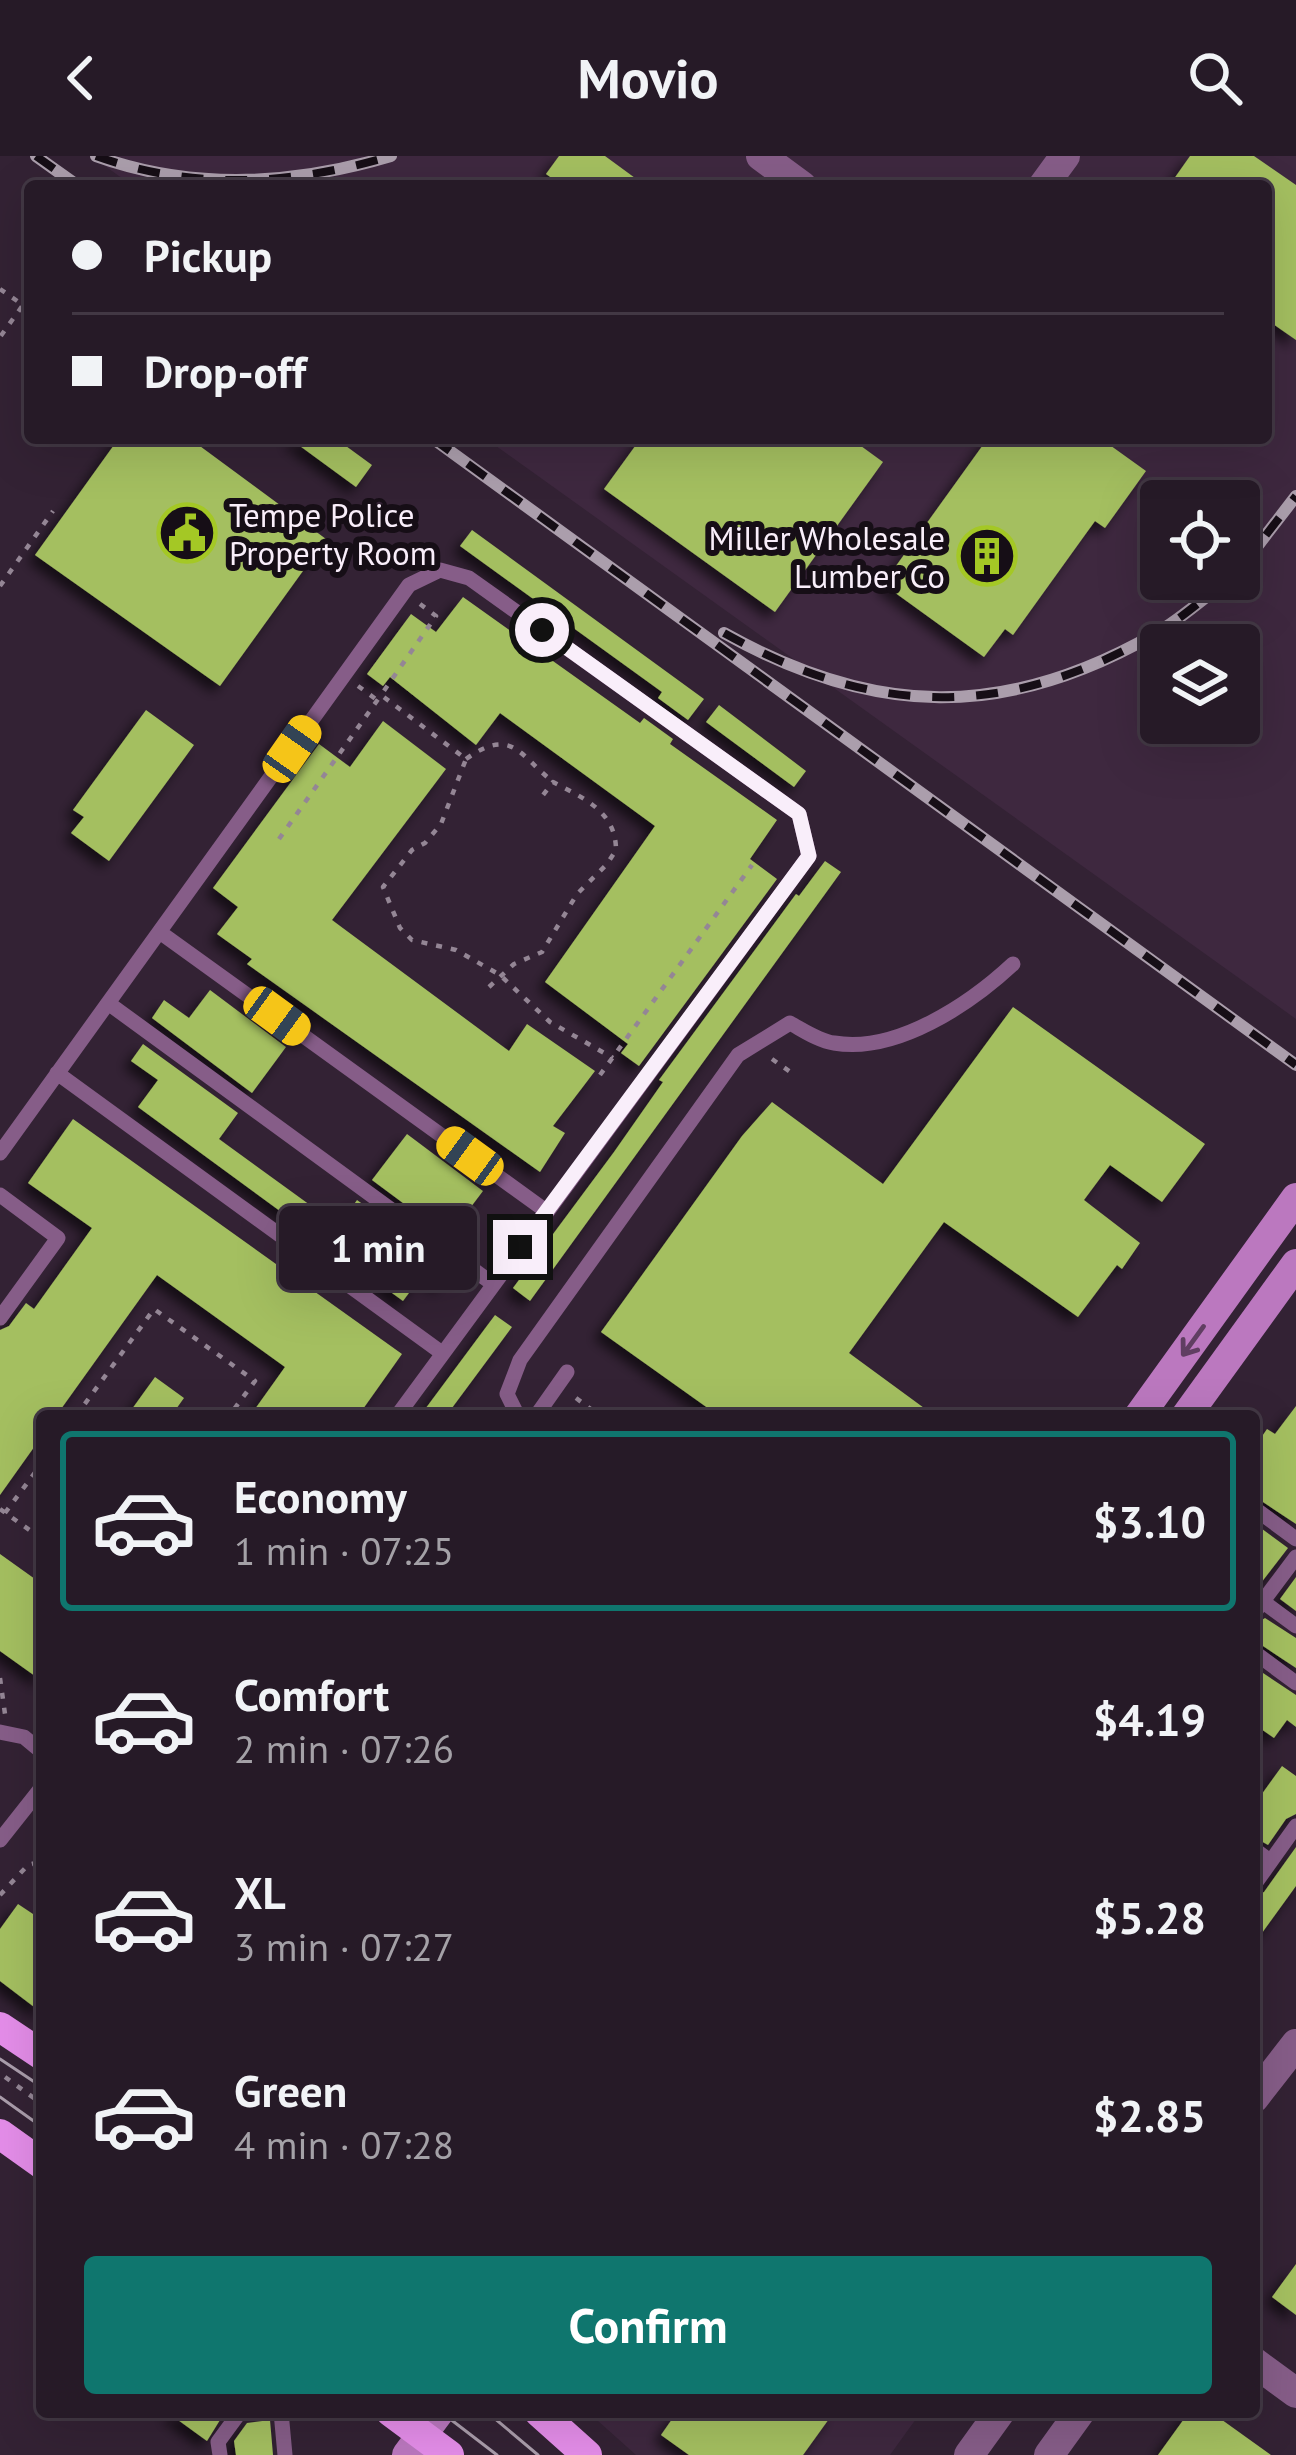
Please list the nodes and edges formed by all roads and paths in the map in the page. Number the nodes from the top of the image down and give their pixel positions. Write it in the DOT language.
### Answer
graph roads {
  1 [pos="760,156"];
  2 [pos="794,180"];
  3 [pos="0,289"];
  4 [pos="0,337"];
  5 [pos="53,511"];
  6 [pos="0,586"];
  7 [pos="434,592"];
  8 [pos="381,694"];
  9 [pos="466,759"];
  10 [pos="553,782"];
  11 [pos="540,800"];
  12 [pos="279,839"];
  13 [pos="752,865"];
  14 [pos="161,933"];
  15 [pos="1013,964"];
  16 [pos="500,975"];
  17 [pos="489,987"];
  18 [pos="108,1003"];
  19 [pos="765,1054"];
  20 [pos="613,1058"];
  21 [pos="57,1073"];
  22 [pos="600,1076"];
  23 [pos="796,1076"];
  24 [pos="0,1153"];
  25 [pos="0,1195"];
  26 [pos="1296,1198"];
  27 [pos="547,1211"];
  28 [pos="1296,1264"];
  29 [pos="493,1284"];
  30 [pos="0,1318"];
  31 [pos="442,1353"];
  32 [pos="562,1378"];
  33 [pos="80,1410"];
  34 [pos="233,1410"];
  35 [pos="401,1410"];
  36 [pos="515,1410"];
  37 [pos="540,1410"];
  38 [pos="594,1410"];
  39 [pos="1143,1410"];
  40 [pos="1190,1410"];
  41 [pos="36,1470"];
  42 [pos="3,1511"];
  43 [pos="1260,1512"];
  44 [pos="36,1536"];
  45 [pos="1296,1539"];
  46 [pos="1294,1562"];
  47 [pos="1260,1604"];
  48 [pos="1260,1608"];
  49 [pos="1296,1626"];
  50 [pos="1260,1656"];
  51 [pos="0,1678"];
  52 [pos="1296,1683"];
  53 [pos="18,1717"];
  54 [pos="0,1732"];
  55 [pos="36,1747"];
  56 [pos="36,1795"];
  57 [pos="1296,1826"];
  58 [pos="0,1840"];
  59 [pos="1260,1854"];
  60 [pos="1270,1861"];
  61 [pos="36,1865"];
  62 [pos="1260,1876"];
  63 [pos="0,1894"];
  64 [pos="0,2026"];
  65 [pos="1296,2044"];
  66 [pos="36,2051"];
  67 [pos="4,2077"];
  68 [pos="1260,2090"];
  69 [pos="36,2100"];
  70 [pos="0,2134"];
  71 [pos="36,2160"];
  72 [pos="1260,2366"];
  73 [pos="1296,2393"];
  74 [pos="236,2418"];
  75 [pos="281,2418"];
  76 [pos="546,2418"];
  77 [pos="996,2418"];
  78 [pos="1076,2418"];
  79 [pos="423,2434"];
  80 [pos="220,2455"];
  81 [pos="284,2455"];
  82 [pos="449,2455"];
  83 [pos="587,2455"];
  84 [pos="969,2455"];
  85 [pos="1049,2455"];
  1 -- 2 [label="street"];
  3 -- 4 [label="path"];
  5 -- 6 [label="path"];
  7 -- 8 [label="path"];
  8 -- 9 [label="path"];
  8 -- 12 [label="path"];
  9 -- 10 [label="path"];
  9 -- 16 [label="path"];
  10 -- 11 [label="path"];
  10 -- 16 [label="path"];
  13 -- 20 [label="path"];
  14 -- 18 [label="lane"];
  14 -- 27 [label="lane"];
  14 -- 27 [label="lane"];
  15 -- 36 [label="lane"];
  16 -- 17 [label="path"];
  16 -- 20 [label="path"];
  18 -- 21 [label="lane"];
  18 -- 29 [label="lane"];
  19 -- 23 [label="path"];
  20 -- 22 [label="path"];
  21 -- 24 [label="lane"];
  21 -- 31 [label="lane"];
  25 -- 30 [label="lane"];
  26 -- 39 [label="main road, one-way"];
  27 -- 29 [label="lane"];
  28 -- 40 [label="main road"];
  29 -- 31 [label="lane"];
  31 -- 35 [label="lane"];
  32 -- 37 [label="lane"];
  32 -- 38 [label="path"];
  33 -- 34 [label="path"];
  41 -- 42 [label="path"];
  42 -- 44 [label="path"];
  43 -- 45 [label="lane"];
  46 -- 47 [label="lane"];
  48 -- 49 [label="lane"];
  50 -- 52 [label="lane"];
  51 -- 53 [label="path"];
  54 -- 55 [label="lane"];
  56 -- 58 [label="lane"];
  57 -- 60 [label="lane"];
  59 -- 60 [label="lane"];
  60 -- 62 [label="lane"];
  61 -- 63 [label="path"];
  64 -- 66 [label="main road"];
  65 -- 68 [label="street"];
  67 -- 69 [label="path"];
  70 -- 71 [label="main road"];
  72 -- 73 [label="street"];
  74 -- 80 [label="lane"];
  75 -- 81 [label="lane"];
  76 -- 83 [label="main road"];
  77 -- 84 [label="street"];
  78 -- 85 [label="street"];
  79 -- 82 [label="main road"];
}
